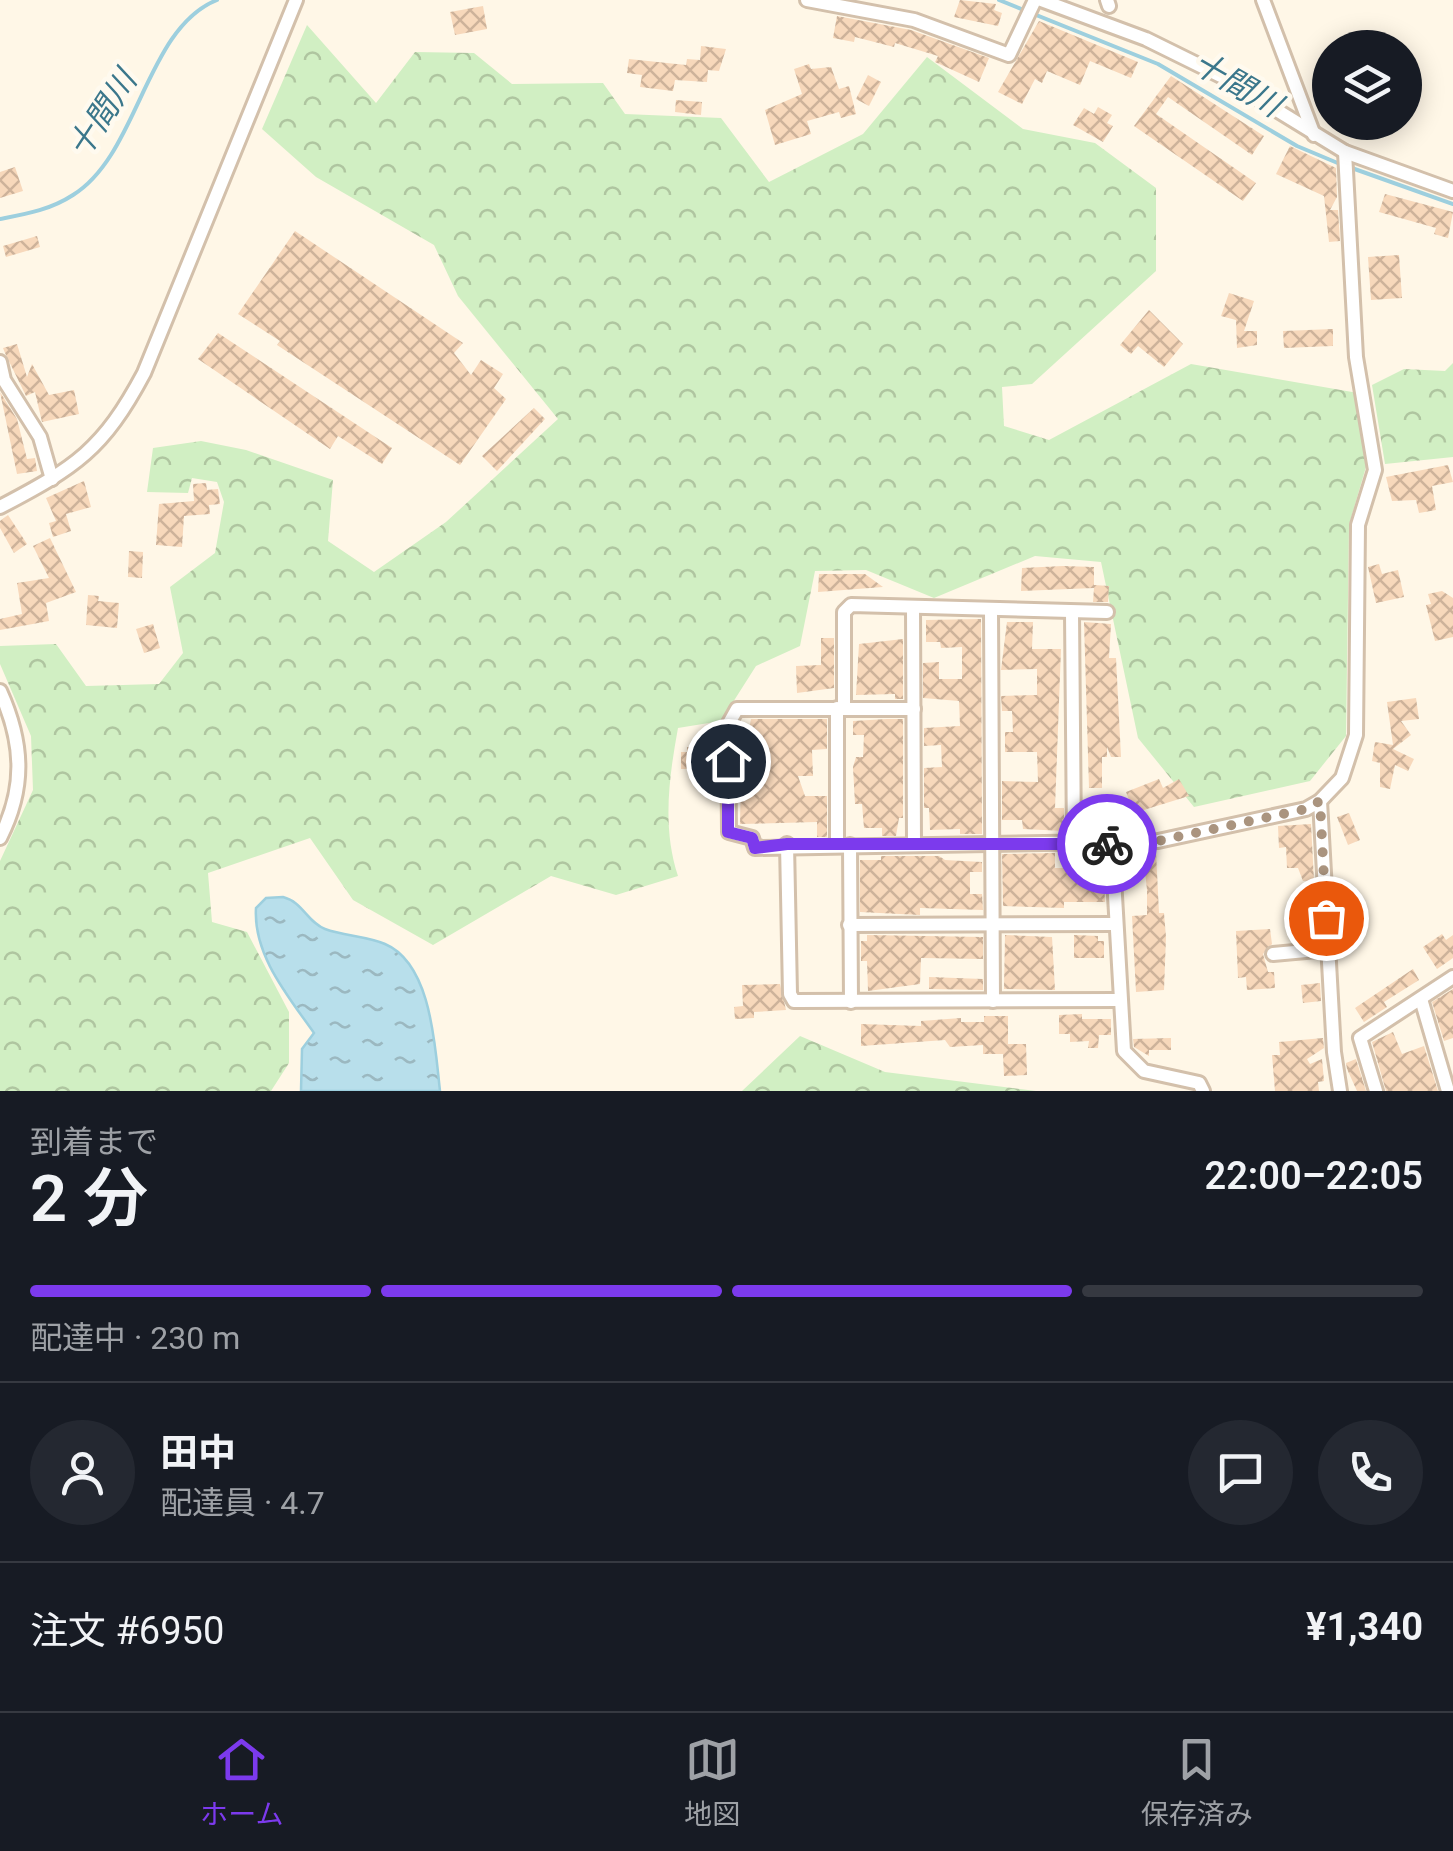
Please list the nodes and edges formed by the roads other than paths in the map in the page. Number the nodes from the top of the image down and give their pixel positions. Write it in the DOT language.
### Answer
graph roads {
  1 [pos="296,0"];
  2 [pos="807,0"];
  3 [pos="1038,0"];
  4 [pos="1262,0"];
  5 [pos="1312,129"];
  6 [pos="1312,133"];
  7 [pos="1324,140"];
  8 [pos="1345,152"];
  9 [pos="1453,191"];
  10 [pos="0,362"];
  11 [pos="52,480"];
  12 [pos="0,507"];
  13 [pos="913,607"];
  14 [pos="991,610"];
  15 [pos="1107,612"];
  16 [pos="1072,613"];
  17 [pos="0,691"];
  18 [pos="840,708"];
  19 [pos="914,709"];
  20 [pos="1320,801"];
  21 [pos="0,838"];
  22 [pos="914,843"];
  23 [pos="1074,843"];
  24 [pos="787,844"];
  25 [pos="994,844"];
  26 [pos="1112,844"];
  27 [pos="843,845"];
  28 [pos="993,924"];
  29 [pos="1115,924"];
  30 [pos="849,926"];
  31 [pos="1328,949"];
  32 [pos="1273,954"];
  33 [pos="1453,977"];
  34 [pos="1421,999"];
  35 [pos="1120,1000"];
  36 [pos="993,1001"];
  37 [pos="850,1002"];
  38 [pos="1203,1091"];
  39 [pos="1340,1091"];
  40 [pos="1376,1091"];
  41 [pos="1448,1091"];
  1 -- 11 [label="street"];
  2 -- 3 [label="street"];
  3 -- 6 [label="street"];
  4 -- 5 [label="street"];
  7 -- 8 [label="street"];
  8 -- 9 [label="street"];
  8 -- 20 [label="street"];
  10 -- 11 [label="street"];
  11 -- 12 [label="street"];
  13 -- 14 [label="street"];
  13 -- 18 [label="street"];
  13 -- 19 [label="street"];
  14 -- 16 [label="street"];
  14 -- 25 [label="street"];
  15 -- 16 [label="street"];
  16 -- 23 [label="street"];
  17 -- 21 [label="street"];
  18 -- 19 [label="street"];
  18 -- 24 [label="street"];
  18 -- 27 [label="street"];
  19 -- 22 [label="street"];
  20 -- 26 [label="street"];
  20 -- 31 [label="street"];
  22 -- 25 [label="street"];
  22 -- 27 [label="street"];
  23 -- 25 [label="street"];
  23 -- 26 [label="street"];
  24 -- 27 [label="street"];
  24 -- 37 [label="street"];
  25 -- 28 [label="street"];
  26 -- 29 [label="street"];
  27 -- 30 [label="street"];
  28 -- 29 [label="street"];
  28 -- 30 [label="street"];
  28 -- 36 [label="street"];
  29 -- 35 [label="street"];
  30 -- 37 [label="street"];
  31 -- 32 [label="street"];
  31 -- 39 [label="street"];
  33 -- 34 [label="street"];
  34 -- 40 [label="street"];
  34 -- 41 [label="street"];
  35 -- 36 [label="street"];
  35 -- 38 [label="street"];
  36 -- 37 [label="street"];
}
